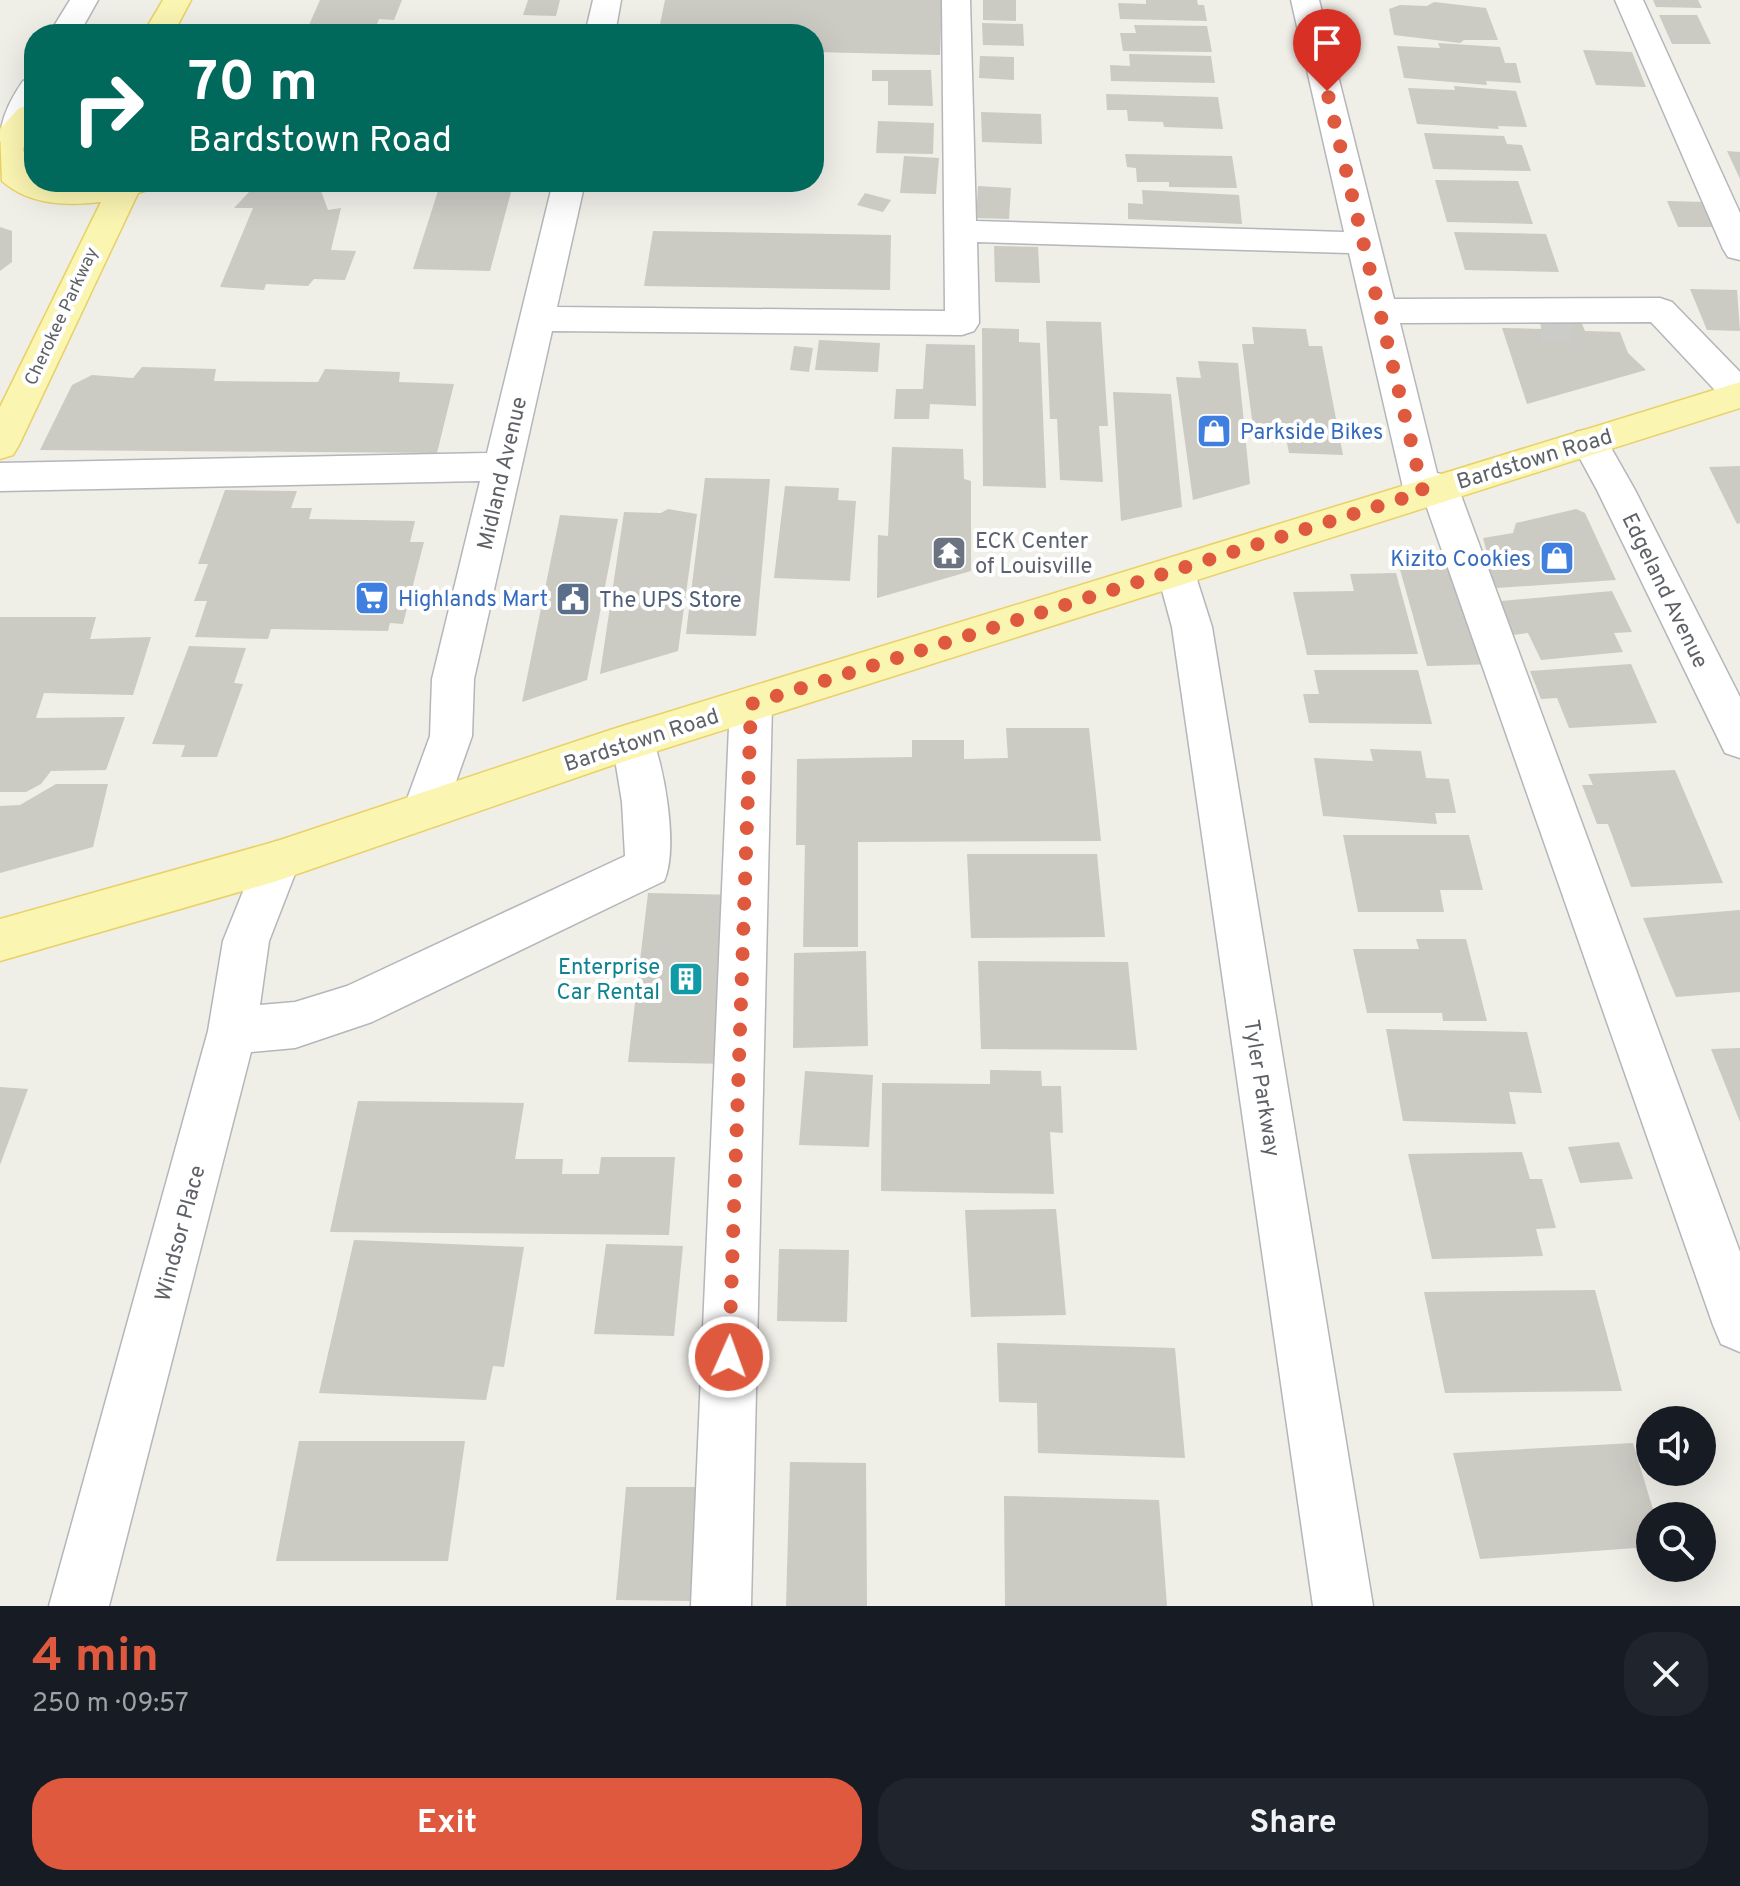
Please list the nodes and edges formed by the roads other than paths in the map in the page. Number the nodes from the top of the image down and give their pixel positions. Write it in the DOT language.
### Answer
graph roads {
  1 [pos="84,0"];
  2 [pos="177,0"];
  3 [pos="607,0"];
  4 [pos="956,0"];
  5 [pos="1305,0"];
  6 [pos="1629,0"];
  7 [pos="70,24"];
  8 [pos="164,24"];
  9 [pos="602,24"];
  10 [pos="24,107"];
  11 [pos="24,123"];
  12 [pos="6,144"];
  13 [pos="24,182"];
  14 [pos="53,192"];
  15 [pos="101,192"];
  16 [pos="127,192"];
  17 [pos="567,192"];
  18 [pos="960,231"];
  19 [pos="1364,243"];
  20 [pos="1740,249"];
  21 [pos="1379,310"];
  22 [pos="1650,310"];
  23 [pos="1448,313"];
  24 [pos="537,319"];
  25 [pos="1541,326"];
  26 [pos="1583,327"];
  27 [pos="1740,395"];
  28 [pos="1589,442"];
  29 [pos="0,445"];
  30 [pos="503,466"];
  31 [pos="0,477"];
  32 [pos="1431,489"];
  33 [pos="1177,572"];
  34 [pos="751,704"];
  35 [pos="1740,740"];
  36 [pos="633,741"];
  37 [pos="425,810"];
  38 [pos="277,861"];
  39 [pos="0,940"];
  40 [pos="232,1031"];
  41 [pos="1740,1325"];
  42 [pos="79,1606"];
  43 [pos="721,1606"];
  44 [pos="1343,1606"];
  1 -- 7 [label="street"];
  2 -- 8 [label="main road"];
  3 -- 9 [label="street"];
  4 -- 18 [label="street"];
  5 -- 19 [label="street"];
  6 -- 20 [label="street"];
  10 -- 12 [label="street"];
  11 -- 12 [label="main road"];
  12 -- 13 [label="main road, Cherokee Parkway"];
  14 -- 15 [label="main road, Cherokee Parkway"];
  16 -- 29 [label="main road, Cherokee Parkway"];
  17 -- 24 [label="street, Midland Avenue"];
  18 -- 19 [label="street"];
  18 -- 24 [label="street"];
  19 -- 21 [label="street"];
  21 -- 23 [label="street"];
  21 -- 32 [label="street"];
  22 -- 23 [label="street"];
  22 -- 26 [label="street"];
  22 -- 27 [label="street"];
  23 -- 25 [label="street"];
  24 -- 30 [label="street, Midland Avenue"];
  27 -- 28 [label="main road, Bardstown Road"];
  28 -- 32 [label="main road, Bardstown Road"];
  28 -- 35 [label="street, Edgeland Avenue"];
  30 -- 31 [label="street"];
  30 -- 37 [label="street, Midland Avenue"];
  32 -- 33 [label="main road, Bardstown Road"];
  32 -- 41 [label="street"];
  33 -- 34 [label="main road, Bardstown Road"];
  33 -- 44 [label="street, Tyler Parkway"];
  34 -- 36 [label="main road, Bardstown Road"];
  34 -- 43 [label="street"];
  36 -- 37 [label="main road, Bardstown Road"];
  36 -- 40 [label="street"];
  37 -- 38 [label="main road, Bardstown Road"];
  38 -- 39 [label="main road, Bardstown Road"];
  38 -- 40 [label="street, Windsor Place"];
  40 -- 42 [label="street, Windsor Place"];
}
